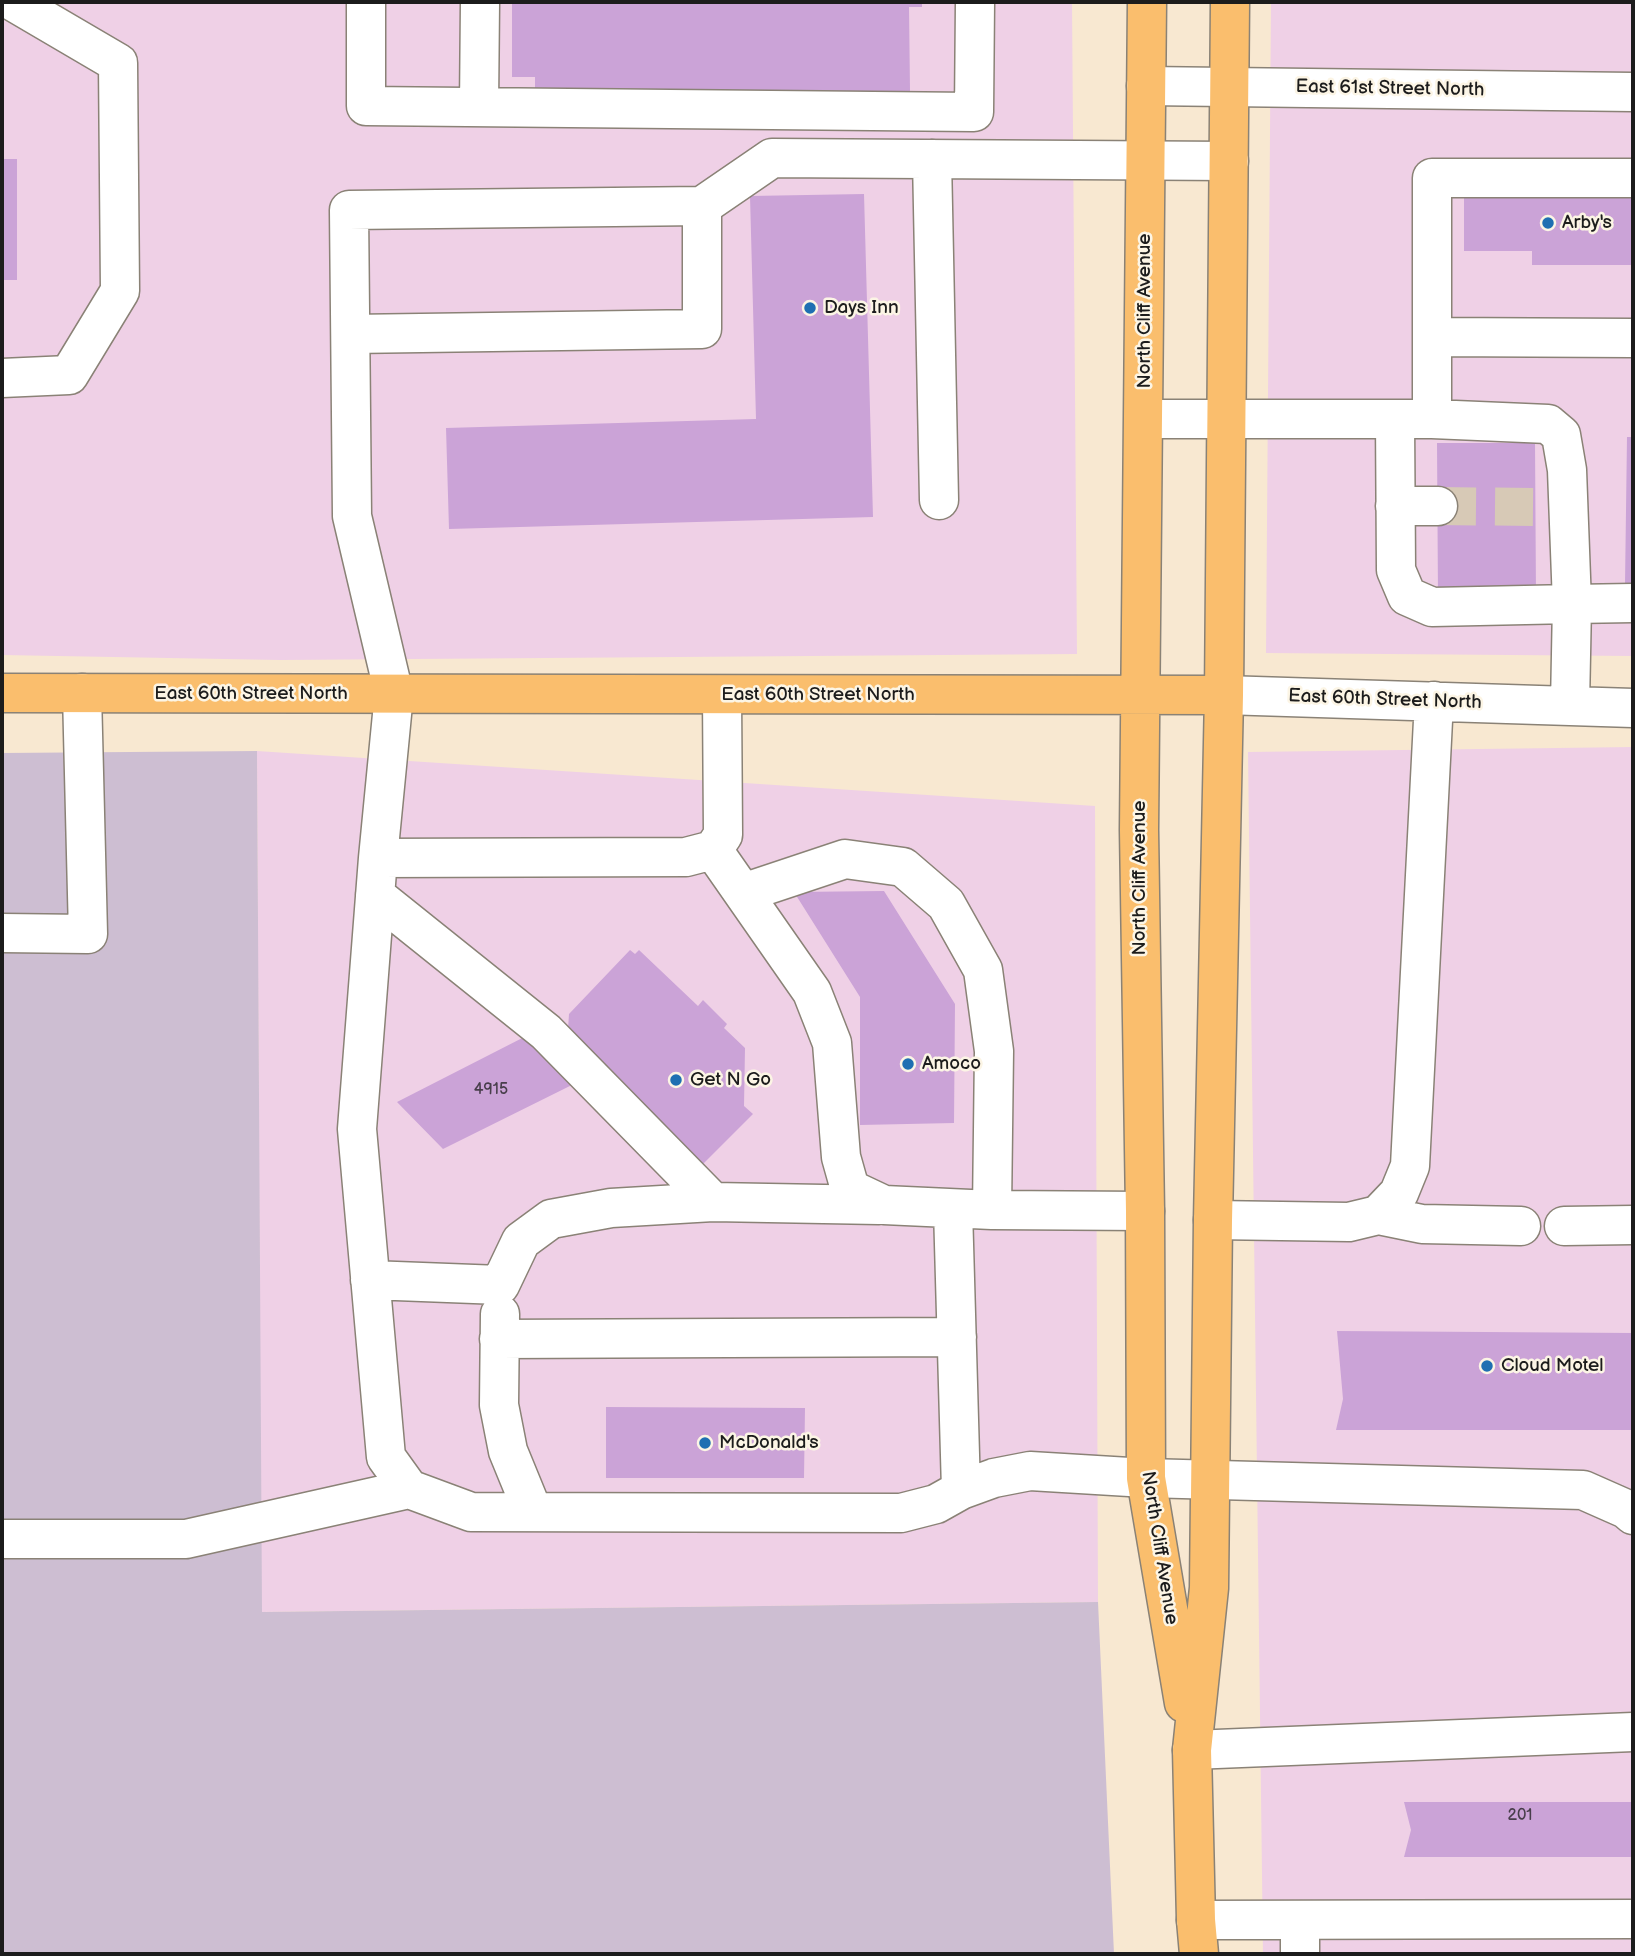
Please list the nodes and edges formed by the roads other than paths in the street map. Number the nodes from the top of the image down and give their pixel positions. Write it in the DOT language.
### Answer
graph roads {
  1 [pos="14,2"];
  2 [pos="366,2"];
  3 [pos="480,2"];
  4 [pos="975,2"];
  5 [pos="1147,2"];
  6 [pos="1230,2"];
  7 [pos="1146,86"];
  8 [pos="1229,87"];
  9 [pos="1633,92"];
  10 [pos="479,107"];
  11 [pos="932,159"];
  12 [pos="1146,160"];
  13 [pos="1228,160"];
  14 [pos="1633,178"];
  15 [pos="702,206"];
  16 [pos="351,334"];
  17 [pos="1432,337"];
  18 [pos="1633,338"];
  19 [pos="2,379"];
  20 [pos="1144,419"];
  21 [pos="1227,419"];
  22 [pos="1395,419"];
  23 [pos="1432,419"];
  24 [pos="939,500"];
  25 [pos="1395,506"];
  26 [pos="1438,506"];
  27 [pos="1633,603"];
  28 [pos="1572,604"];
  29 [pos="2,693"];
  30 [pos="82,693"];
  31 [pos="394,694"];
  32 [pos="722,695"];
  33 [pos="1142,695"];
  34 [pos="1224,695"];
  35 [pos="1434,701"];
  36 [pos="1570,705"];
  37 [pos="1633,708"];
  38 [pos="713,850"];
  39 [pos="376,876"];
  40 [pos="743,893"];
  41 [pos="2,933"];
  42 [pos="713,1202"];
  43 [pos="884,1205"];
  44 [pos="953,1209"];
  45 [pos="992,1210"];
  46 [pos="1145,1211"];
  47 [pos="1378,1215"];
  48 [pos="1213,1220"];
  49 [pos="1633,1225"];
  50 [pos="1521,1226"];
  51 [pos="1564,1226"];
  52 [pos="370,1280"];
  53 [pos="500,1284"];
  54 [pos="957,1337"];
  55 [pos="499,1339"];
  56 [pos="1146,1478"];
  57 [pos="1211,1479"];
  58 [pos="409,1489"];
  59 [pos="949,1497"];
  60 [pos="533,1512"];
  61 [pos="1633,1516"];
  62 [pos="2,1539"];
  63 [pos="1633,1732"];
  64 [pos="1192,1750"];
  65 [pos="1633,1919"];
  66 [pos="1197,1937"];
  67 [pos="1300,1937"];
  1 -- 19 [label="street"];
  2 -- 10 [label="street"];
  3 -- 10 [label="street"];
  4 -- 10 [label="street"];
  5 -- 7 [label="main road, North Cliff Avenue"];
  6 -- 8 [label="main road, North Cliff Avenue"];
  7 -- 8 [label="street, East 61st Street North"];
  7 -- 12 [label="main road, North Cliff Avenue"];
  8 -- 9 [label="street, East 61st Street North"];
  8 -- 13 [label="main road, North Cliff Avenue"];
  11 -- 12 [label="street"];
  11 -- 15 [label="street"];
  11 -- 24 [label="street"];
  12 -- 13 [label="street"];
  12 -- 20 [label="main road, North Cliff Avenue"];
  13 -- 21 [label="main road, North Cliff Avenue"];
  14 -- 17 [label="street"];
  15 -- 16 [label="street"];
  15 -- 16 [label="street"];
  16 -- 31 [label="street"];
  17 -- 18 [label="street"];
  17 -- 23 [label="street"];
  20 -- 21 [label="street"];
  20 -- 33 [label="main road, North Cliff Avenue"];
  21 -- 22 [label="street"];
  21 -- 34 [label="main road, North Cliff Avenue"];
  22 -- 23 [label="street"];
  22 -- 25 [label="street"];
  23 -- 28 [label="street"];
  25 -- 26 [label="street"];
  25 -- 28 [label="street"];
  27 -- 28 [label="street"];
  28 -- 36 [label="street"];
  29 -- 30 [label="main road, East 60th Street North"];
  30 -- 31 [label="main road, East 60th Street North"];
  30 -- 41 [label="street"];
  31 -- 32 [label="main road, East 60th Street North"];
  31 -- 39 [label="street"];
  32 -- 33 [label="main road, East 60th Street North"];
  32 -- 38 [label="street"];
  33 -- 34 [label="main road, East 60th Street North"];
  33 -- 46 [label="main road, North Cliff Avenue"];
  34 -- 35 [label="street, East 60th Street North"];
  34 -- 48 [label="main road, North Cliff Avenue"];
  35 -- 36 [label="street, East 60th Street North"];
  35 -- 47 [label="street"];
  36 -- 37 [label="street, East 60th Street North"];
  38 -- 39 [label="street"];
  38 -- 40 [label="street"];
  39 -- 42 [label="street"];
  39 -- 52 [label="street"];
  40 -- 43 [label="street"];
  40 -- 45 [label="street"];
  42 -- 43 [label="street"];
  42 -- 53 [label="street"];
  43 -- 44 [label="street"];
  44 -- 45 [label="street"];
  44 -- 54 [label="street"];
  45 -- 46 [label="street"];
  46 -- 56 [label="main road, North Cliff Avenue"];
  47 -- 48 [label="street"];
  47 -- 50 [label="street"];
  48 -- 57 [label="main road, North Cliff Avenue"];
  49 -- 51 [label="street"];
  52 -- 53 [label="street"];
  52 -- 58 [label="street"];
  53 -- 55 [label="street"];
  54 -- 55 [label="street"];
  54 -- 59 [label="street"];
  55 -- 60 [label="street"];
  56 -- 57 [label="street"];
  56 -- 59 [label="street"];
  56 -- 64 [label="main road, North Cliff Avenue"];
  57 -- 61 [label="street"];
  57 -- 64 [label="main road, North Cliff Avenue"];
  58 -- 60 [label="street"];
  58 -- 62 [label="street"];
  59 -- 60 [label="street"];
  63 -- 64 [label="street"];
  64 -- 66 [label="main road, North Cliff Avenue"];
  65 -- 67 [label="street"];
  66 -- 67 [label="street"];
}
